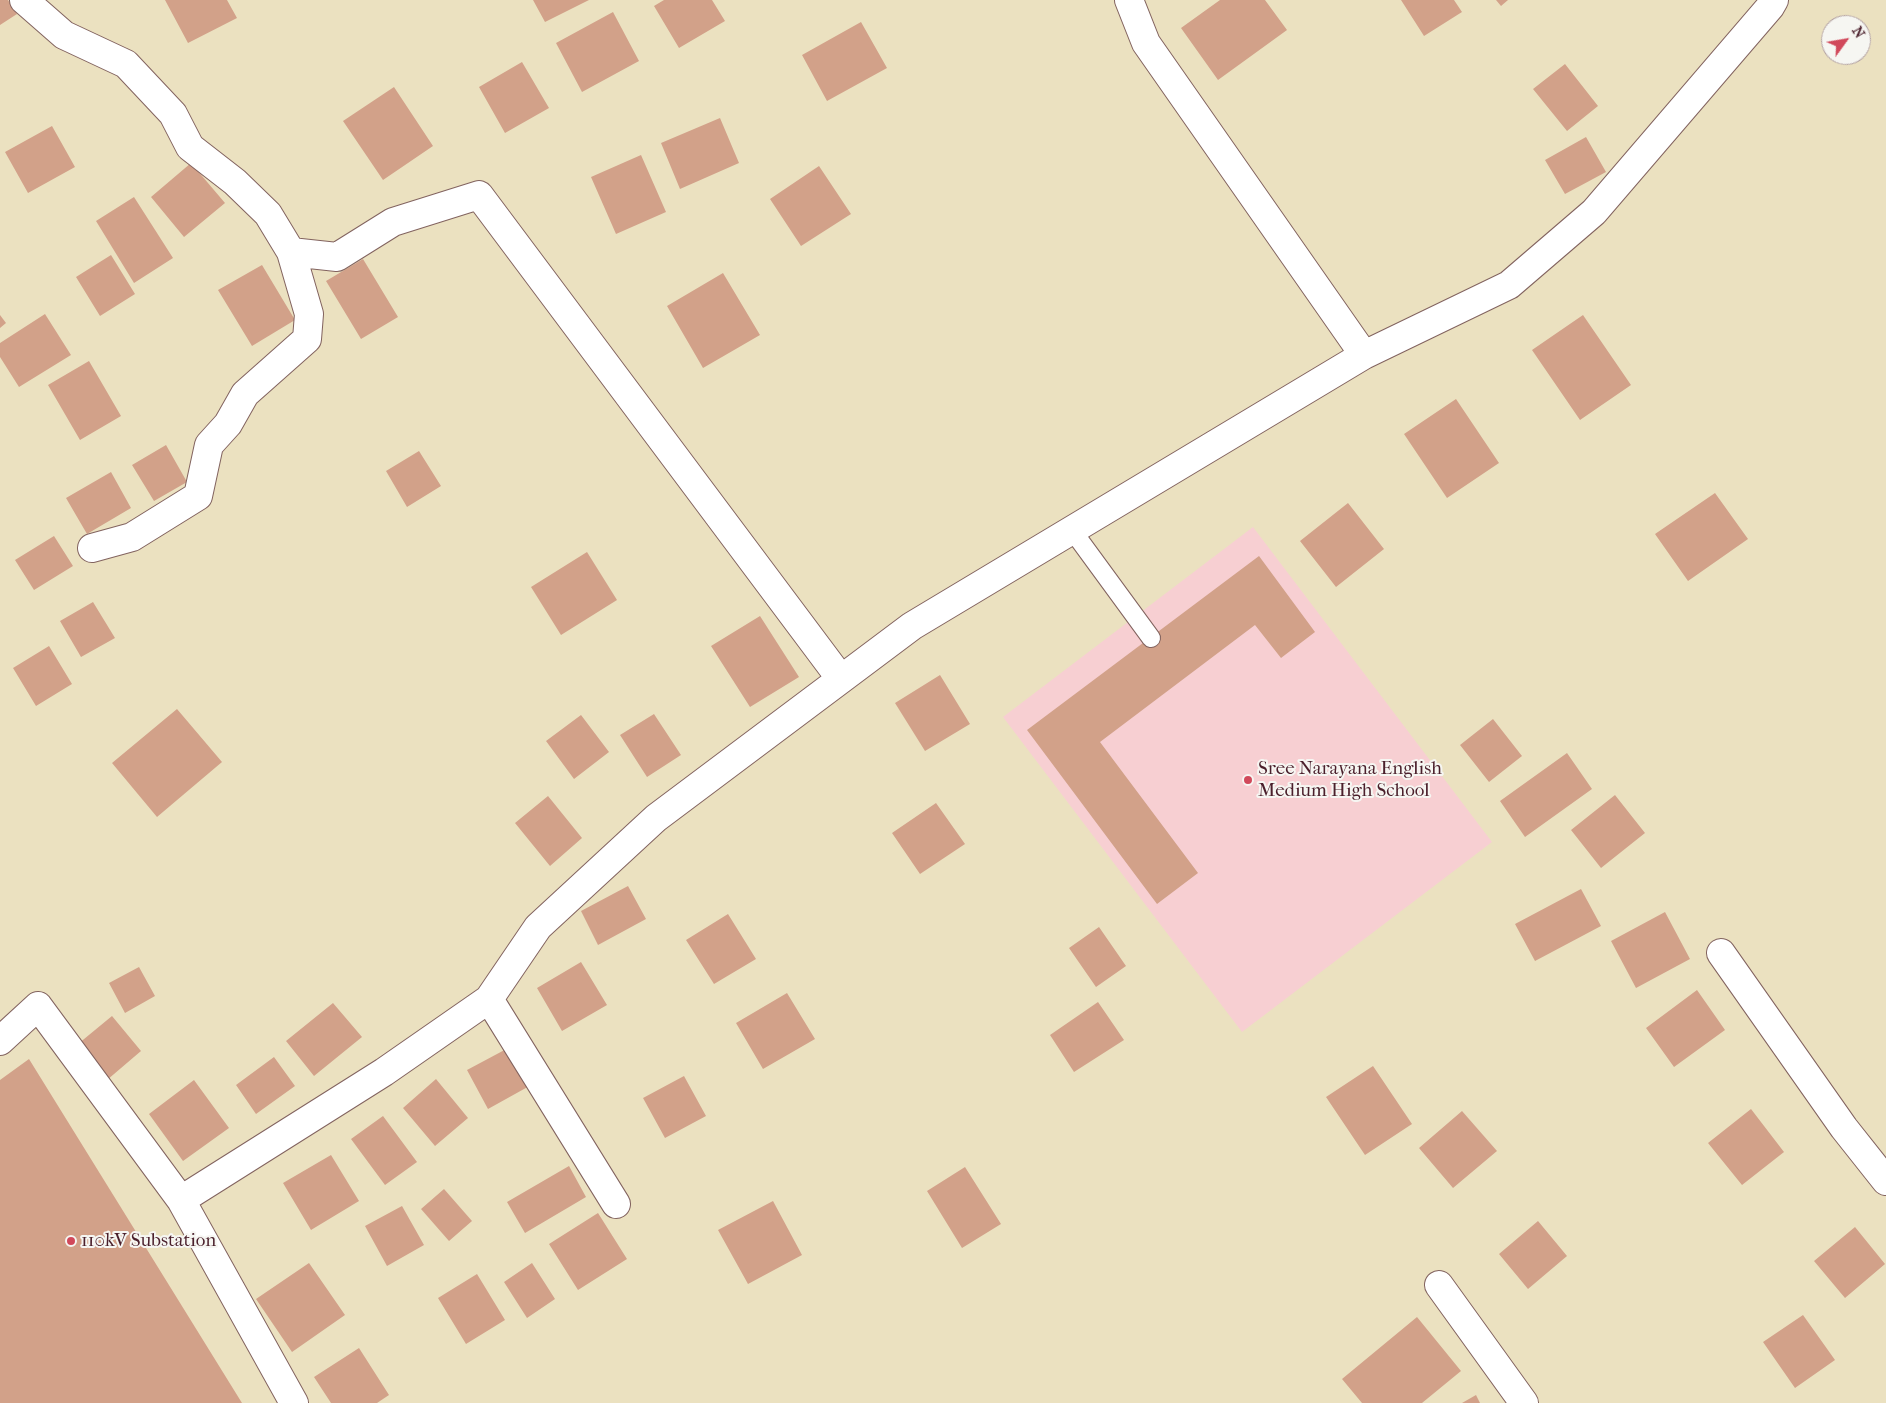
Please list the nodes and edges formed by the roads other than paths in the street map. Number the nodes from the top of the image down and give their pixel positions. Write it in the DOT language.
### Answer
graph roads {
  1 [pos="24,0"];
  2 [pos="1129,0"];
  3 [pos="1774,0"];
  4 [pos="291,252"];
  5 [pos="1364,355"];
  6 [pos="1072,530"];
  7 [pos="92,548"];
  8 [pos="1151,638"];
  9 [pos="841,679"];
  10 [pos="1721,953"];
  11 [pos="489,998"];
  12 [pos="0,1041"];
  13 [pos="1886,1181"];
  14 [pos="181,1200"];
  15 [pos="616,1204"];
  16 [pos="1439,1285"];
  17 [pos="294,1403"];
  18 [pos="1524,1403"];
  1 -- 4 [label="street"];
  2 -- 5 [label="street"];
  3 -- 5 [label="street"];
  4 -- 7 [label="street"];
  4 -- 9 [label="street"];
  5 -- 6 [label="street"];
  6 -- 8 [label="lane"];
  6 -- 9 [label="street"];
  9 -- 11 [label="street"];
  10 -- 13 [label="street"];
  11 -- 14 [label="street"];
  11 -- 15 [label="street"];
  12 -- 14 [label="street"];
  14 -- 17 [label="street"];
  16 -- 18 [label="street"];
}
